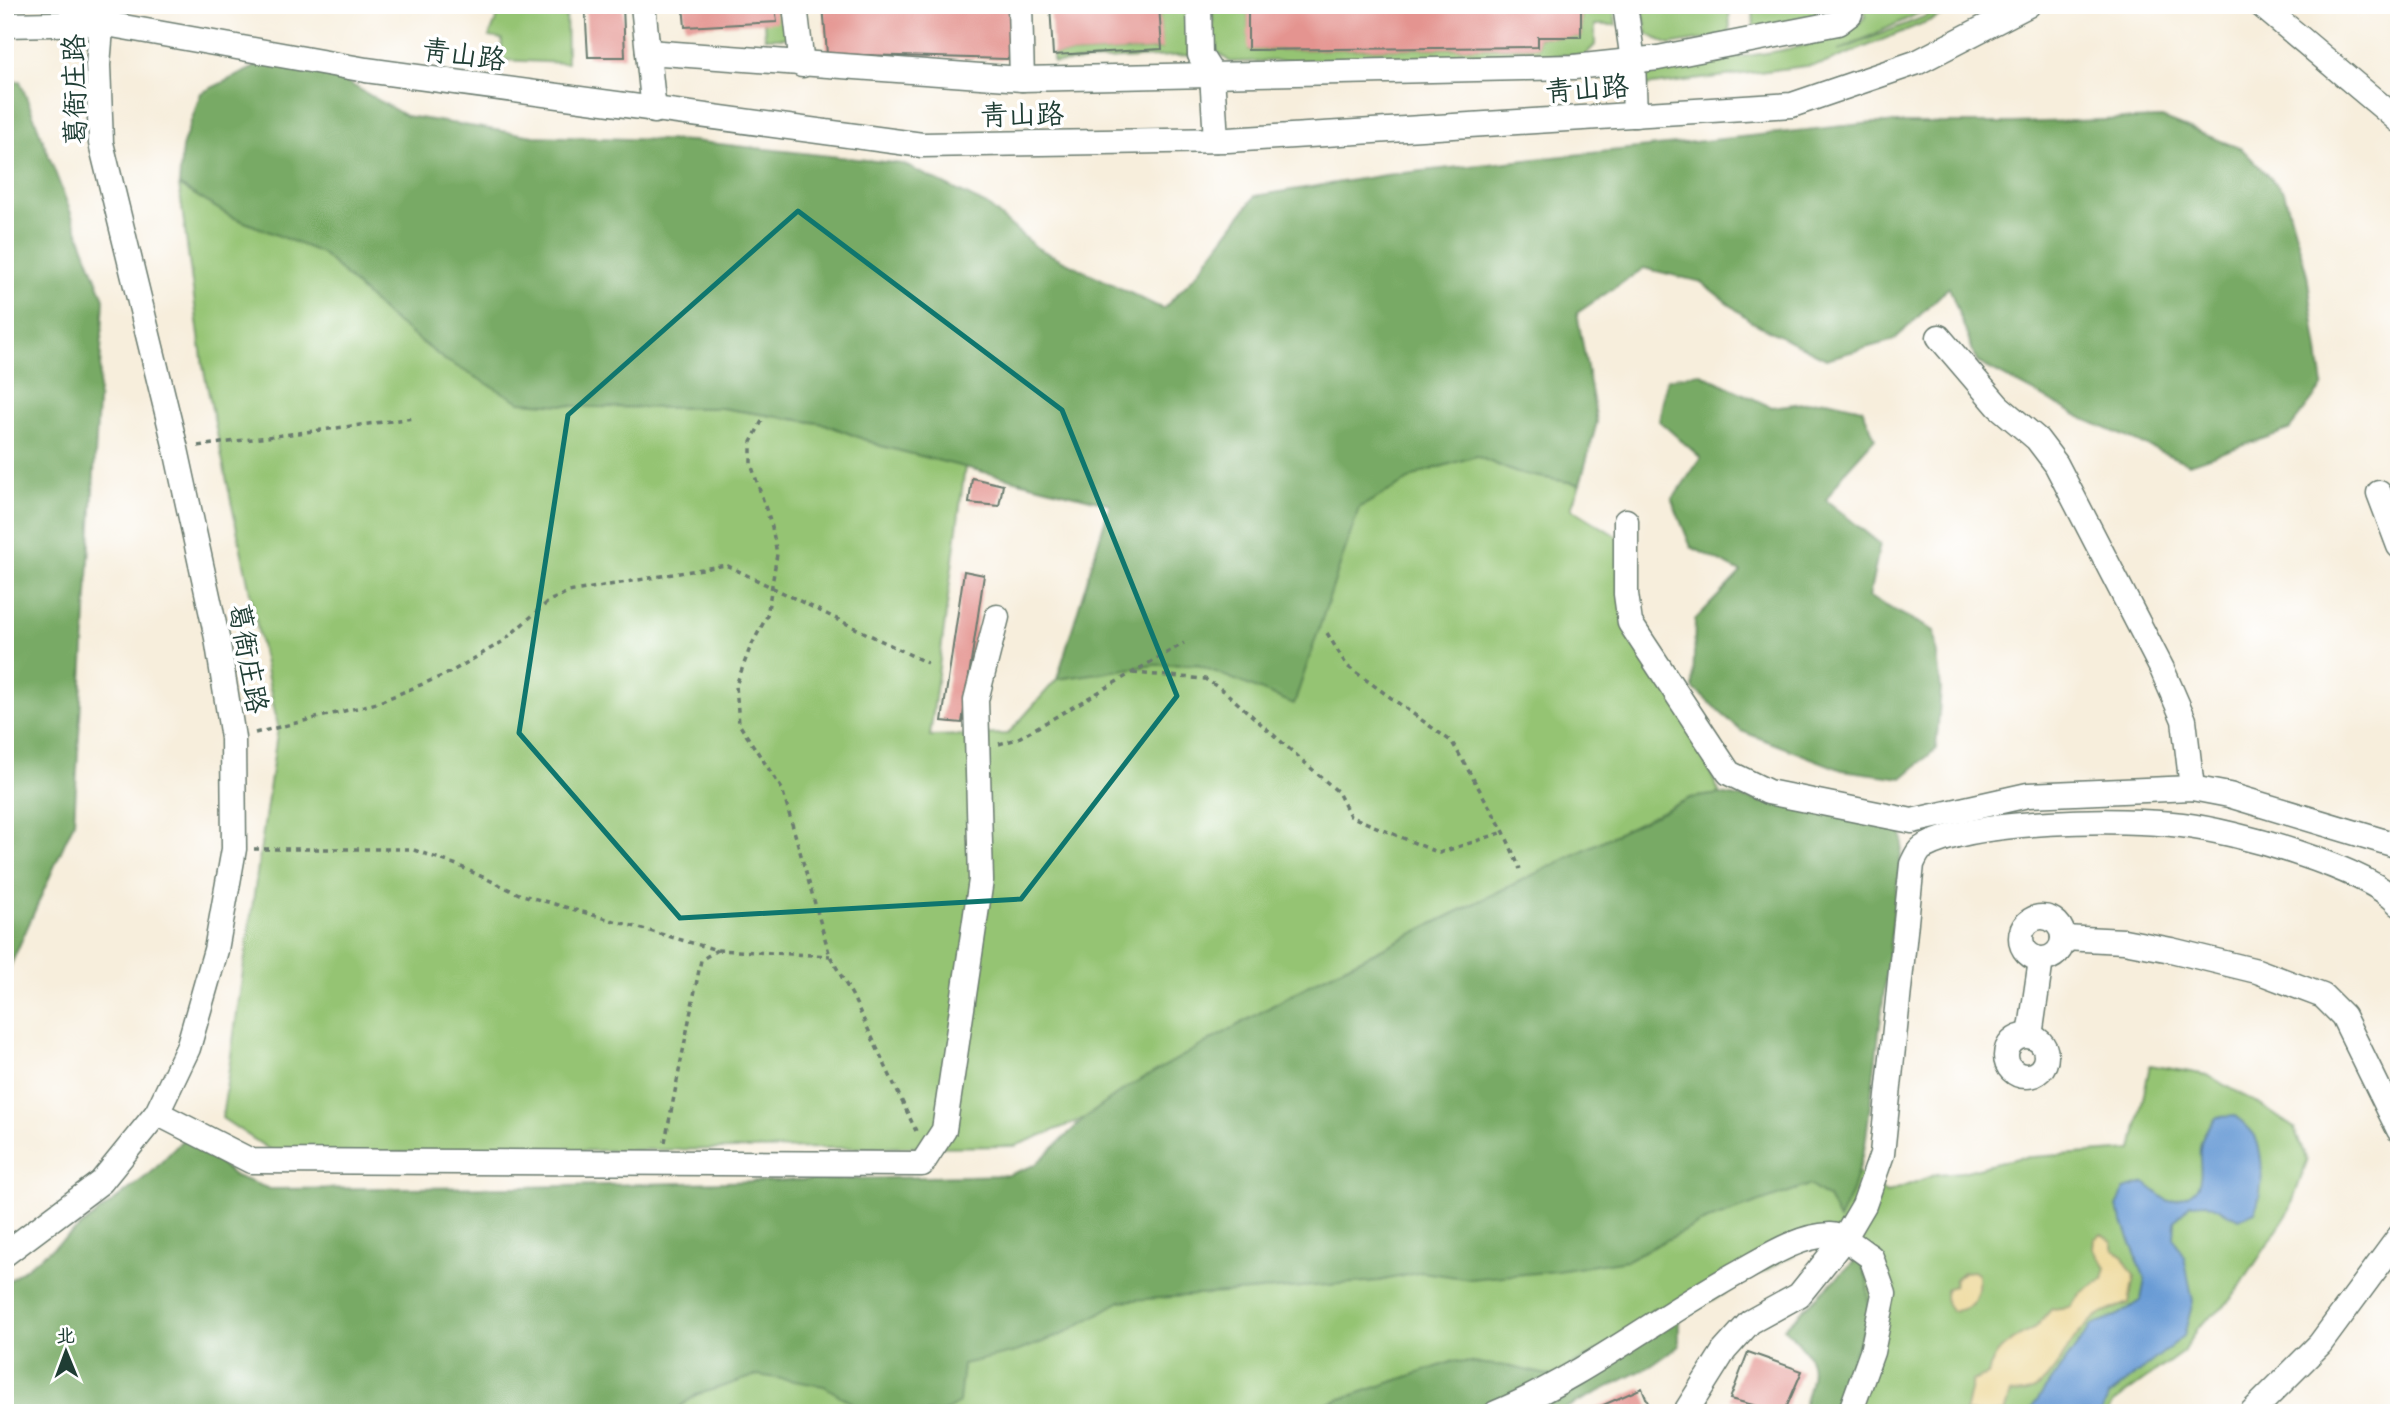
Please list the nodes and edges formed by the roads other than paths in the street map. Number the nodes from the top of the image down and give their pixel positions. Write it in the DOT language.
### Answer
graph roads {
  1 [pos="643,5"];
  2 [pos="795,5"];
  3 [pos="1020,5"];
  4 [pos="1199,5"];
  5 [pos="1625,5"];
  6 [pos="1852,5"];
  7 [pos="2028,5"];
  8 [pos="2261,5"];
  9 [pos="102,14"];
  10 [pos="5,26"];
  11 [pos="648,52"];
  12 [pos="1633,61"];
  13 [pos="802,65"];
  14 [pos="1212,74"];
  15 [pos="1022,79"];
  16 [pos="654,111"];
  17 [pos="1635,115"];
  18 [pos="2399,121"];
  19 [pos="1216,140"];
  20 [pos="1938,337"];
  21 [pos="2379,493"];
  22 [pos="1626,521"];
  23 [pos="2399,546"];
  24 [pos="998,617"];
  25 [pos="2192,788"];
  26 [pos="2399,846"];
  27 [pos="2399,904"];
  28 [pos="2063,938"];
  29 [pos="2041,960"];
  30 [pos="2030,1036"];
  31 [pos="158,1113"];
  32 [pos="2399,1130"];
  33 [pos="2399,1237"];
  34 [pos="1844,1239"];
  35 [pos="5,1254"];
  36 [pos="1496,1413"];
  37 [pos="1685,1413"];
  38 [pos="1850,1413"];
  39 [pos="2250,1413"];
  1 -- 11 [label="street"];
  2 -- 13 [label="street"];
  3 -- 15 [label="street"];
  4 -- 14 [label="street"];
  5 -- 12 [label="street"];
  6 -- 12 [label="street"];
  7 -- 17 [label="street, 青山路"];
  8 -- 18 [label="street"];
  9 -- 10 [label="street, 青山路"];
  9 -- 16 [label="street, 青山路"];
  9 -- 31 [label="street, 葛衙庄路"];
  11 -- 13 [label="street"];
  11 -- 16 [label="street"];
  12 -- 14 [label="street"];
  12 -- 17 [label="street"];
  13 -- 15 [label="street"];
  14 -- 15 [label="street"];
  14 -- 19 [label="street"];
  16 -- 19 [label="street, 青山路"];
  17 -- 19 [label="street, 青山路"];
  20 -- 25 [label="street"];
  21 -- 23 [label="street"];
  22 -- 25 [label="street"];
  24 -- 31 [label="street"];
  25 -- 26 [label="street"];
  27 -- 34 [label="street"];
  28 -- 29 [label="street"];
  28 -- 29 [label="street"];
  28 -- 32 [label="street"];
  29 -- 30 [label="street"];
  31 -- 35 [label="street, 葛衙庄路"];
  33 -- 39 [label="street"];
  34 -- 36 [label="street"];
  34 -- 37 [label="street"];
  34 -- 38 [label="street"];
}
